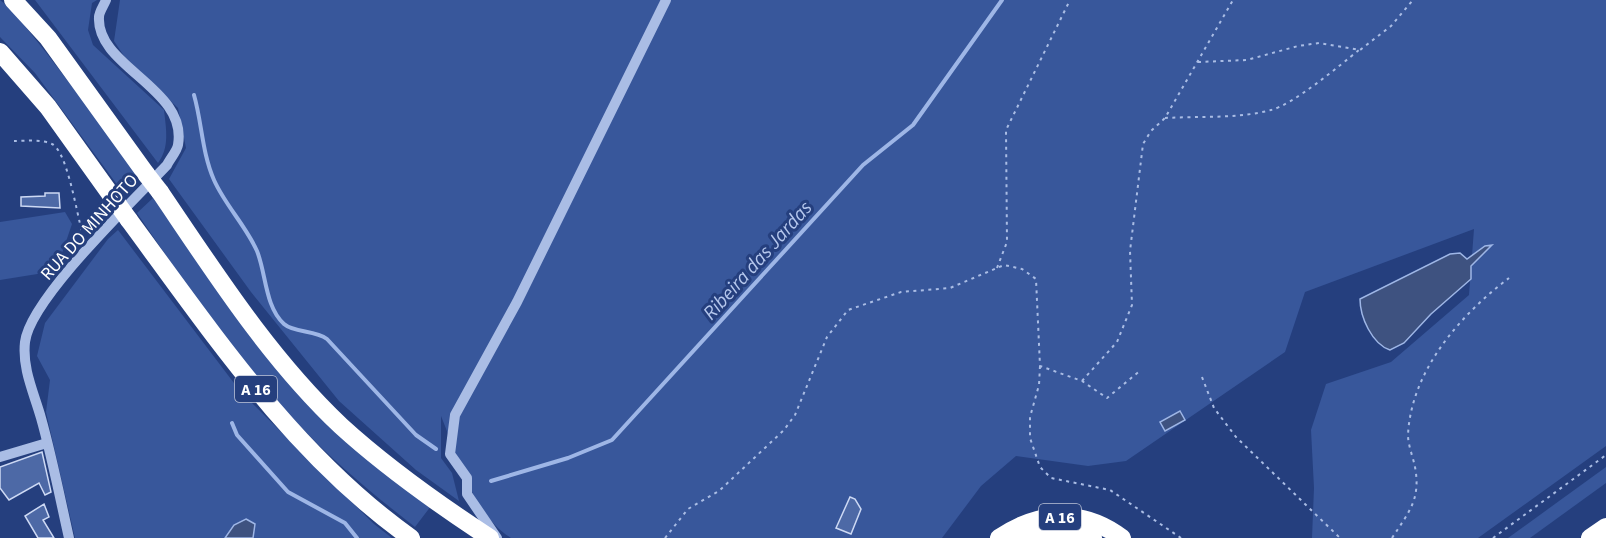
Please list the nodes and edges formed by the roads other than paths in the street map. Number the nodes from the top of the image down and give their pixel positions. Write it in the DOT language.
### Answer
graph roads {
  1 [pos="13,0"];
  2 [pos="106,0"];
  3 [pos="666,0"];
  4 [pos="0,52"];
  5 [pos="47,443"];
  6 [pos="0,457"];
  7 [pos="1606,527"];
  8 [pos="410,537"];
  9 [pos="69,538"];
  10 [pos="490,538"];
  11 [pos="497,538"];
  12 [pos="999,538"];
  13 [pos="1023,538"];
  14 [pos="1093,538"];
  15 [pos="1122,538"];
  16 [pos="1590,538"];
  1 -- 10 [label="highway, A 16, bridge"];
  2 -- 5 [label="street, RUA DO MINHOTO"];
  3 -- 11 [label="street"];
  4 -- 8 [label="highway, A 16, bridge"];
  5 -- 6 [label="street"];
  5 -- 9 [label="street, RUA DO MINHOTO"];
  7 -- 16 [label="highway"];
  12 -- 15 [label="highway, A 16"];
  13 -- 14 [label="highway, A 16"];
}
